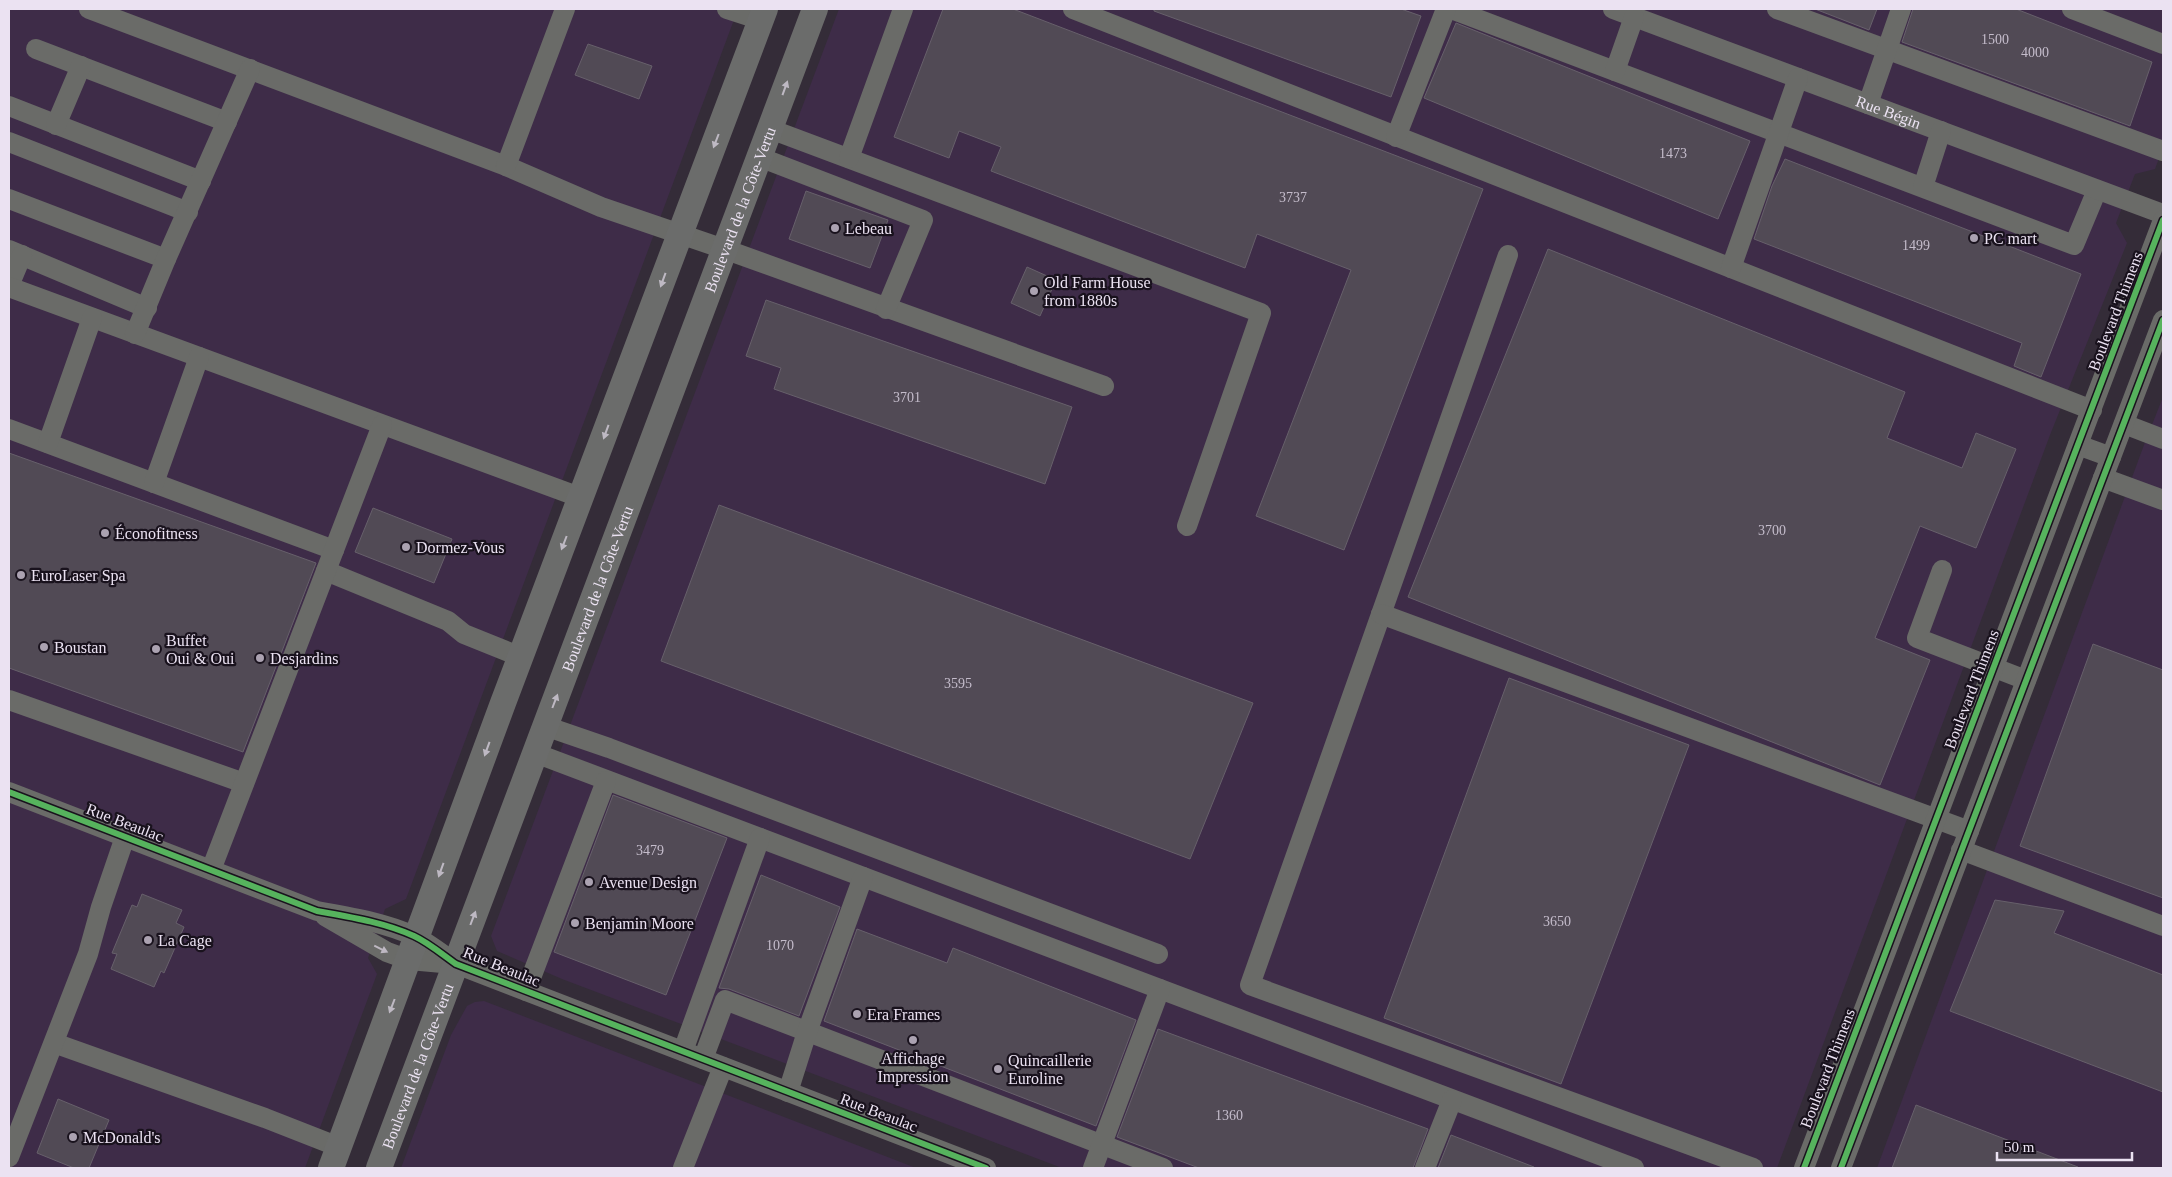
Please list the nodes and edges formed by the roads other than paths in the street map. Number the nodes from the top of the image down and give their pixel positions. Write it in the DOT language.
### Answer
graph roads {
  1 [pos="89,9"];
  2 [pos="565,9"];
  3 [pos="727,9"];
  4 [pos="815,9"];
  5 [pos="903,9"];
  6 [pos="1073,9"];
  7 [pos="1446,9"];
  8 [pos="1451,9"];
  9 [pos="1613,9"];
  10 [pos="1777,9"];
  11 [pos="1901,9"];
  12 [pos="2072,9"];
  13 [pos="763,15"];
  14 [pos="1634,17"];
  15 [pos="2163,44"];
  16 [pos="36,49"];
  17 [pos="1886,49"];
  18 [pos="81,66"];
  19 [pos="250,69"];
  20 [pos="1615,71"];
  21 [pos="1798,78"];
  22 [pos="1868,104"];
  23 [pos="9,106"];
  24 [pos="227,122"];
  25 [pos="56,125"];
  26 [pos="770,129"];
  27 [pos="1941,131"];
  28 [pos="1779,133"];
  29 [pos="1396,136"];
  30 [pos="9,142"];
  31 [pos="2163,151"];
  32 [pos="759,157"];
  33 [pos="848,158"];
  34 [pos="506,166"];
  35 [pos="201,181"];
  36 [pos="1923,187"];
  37 [pos="2098,190"];
  38 [pos="9,198"];
  39 [pos="188,212"];
  40 [pos="2163,214"];
  41 [pos="2163,220"];
  42 [pos="680,234"];
  43 [pos="724,249"];
  44 [pos="15,252"];
  45 [pos="1508,255"];
  46 [pos="166,260"];
  47 [pos="1730,268"];
  48 [pos="9,286"];
  49 [pos="147,308"];
  50 [pos="886,309"];
  51 [pos="92,318"];
  52 [pos="2163,320"];
  53 [pos="135,334"];
  54 [pos="199,357"];
  55 [pos="1104,386"];
  56 [pos="2092,410"];
  57 [pos="2124,424"];
  58 [pos="382,425"];
  59 [pos="9,429"];
  60 [pos="2163,439"];
  61 [pos="48,443"];
  62 [pos="2078,445"];
  63 [pos="2111,457"];
  64 [pos="2103,478"];
  65 [pos="154,483"];
  66 [pos="582,498"];
  67 [pos="2163,500"];
  68 [pos="1186,526"];
  69 [pos="334,550"];
  70 [pos="1942,570"];
  71 [pos="326,571"];
  72 [pos="1381,614"];
  73 [pos="521,657"];
  74 [pos="1994,668"];
  75 [pos="2026,680"];
  76 [pos="9,700"];
  77 [pos="545,726"];
  78 [pos="535,754"];
  79 [pos="606,780"];
  80 [pos="244,784"];
  81 [pos="9,792"];
  82 [pos="1936,819"];
  83 [pos="1969,831"];
  84 [pos="125,837"];
  85 [pos="760,838"];
  86 [pos="1961,850"];
  87 [pos="211,870"];
  88 [pos="863,877"];
  89 [pos="2163,926"];
  90 [pos="412,948"];
  91 [pos="1158,954"];
  92 [pos="456,964"];
  93 [pos="1160,989"];
  94 [pos="526,991"];
  95 [pos="807,1032"];
  96 [pos="54,1043"];
  97 [pos="683,1051"];
  98 [pos="703,1059"];
  99 [pos="723,1067"];
  100 [pos="788,1092"];
  101 [pos="1452,1100"];
  102 [pos="1101,1144"];
  103 [pos="9,1157"];
  104 [pos="335,1157"];
  105 [pos="379,1168"];
  106 [pos="683,1168"];
  107 [pos="986,1168"];
  108 [pos="1093,1168"];
  109 [pos="1163,1168"];
  110 [pos="1425,1168"];
  111 [pos="1634,1168"];
  112 [pos="1753,1168"];
  113 [pos="1804,1168"];
  114 [pos="1841,1168"];
  1 -- 19 [label="street"];
  2 -- 34 [label="street"];
  3 -- 13 [label="street"];
  26 -- 4 [label="main road, Boulevard de la Côte-Vertu, one-way"];
  5 -- 33 [label="street"];
  6 -- 29 [label="street"];
  7 -- 29 [label="street"];
  8 -- 20 [label="street"];
  9 -- 14 [label="street, Rue Bégin"];
  10 -- 17 [label="street"];
  11 -- 17 [label="street"];
  12 -- 15 [label="street"];
  13 -- 42 [label="main road, one-way"];
  14 -- 20 [label="street"];
  14 -- 21 [label="street, Rue Bégin"];
  16 -- 18 [label="street"];
  17 -- 22 [label="street"];
  17 -- 31 [label="street"];
  18 -- 24 [label="street"];
  18 -- 25 [label="street"];
  19 -- 24 [label="street"];
  19 -- 34 [label="street"];
  20 -- 28 [label="street"];
  21 -- 22 [label="street, Rue Bégin"];
  21 -- 28 [label="street"];
  22 -- 27 [label="street, Rue Bégin"];
  23 -- 25 [label="street"];
  24 -- 35 [label="street"];
  25 -- 35 [label="street"];
  26 -- 32 [label="main road, Boulevard de la Côte-Vertu"];
  26 -- 33 [label="street"];
  27 -- 36 [label="street"];
  27 -- 37 [label="street, Rue Bégin"];
  28 -- 36 [label="street"];
  28 -- 47 [label="street"];
  29 -- 47 [label="street"];
  30 -- 39 [label="street"];
  32 -- 43 [label="main road, Boulevard de la Côte-Vertu"];
  32 -- 50 [label="street"];
  33 -- 68 [label="street"];
  34 -- 42 [label="street"];
  35 -- 39 [label="street"];
  36 -- 37 [label="street"];
  37 -- 40 [label="street, Rue Bégin"];
  38 -- 46 [label="street"];
  39 -- 46 [label="street"];
  41 -- 56 [label="street, Boulevard Thimens"];
  42 -- 43 [label="street"];
  42 -- 66 [label="main road, one-way"];
  43 -- 50 [label="street"];
  77 -- 43 [label="main road, Boulevard de la Côte-Vertu, one-way"];
  44 -- 48 [label="street"];
  44 -- 49 [label="street"];
  45 -- 72 [label="street"];
  46 -- 49 [label="street"];
  47 -- 56 [label="street"];
  48 -- 51 [label="street"];
  49 -- 53 [label="street"];
  50 -- 55 [label="street"];
  51 -- 53 [label="street"];
  51 -- 61 [label="street"];
  52 -- 57 [label="street"];
  53 -- 54 [label="street"];
  54 -- 58 [label="street"];
  54 -- 65 [label="street"];
  56 -- 62 [label="street, Boulevard Thimens"];
  57 -- 60 [label="street"];
  57 -- 63 [label="street"];
  58 -- 66 [label="street"];
  58 -- 69 [label="street"];
  59 -- 61 [label="street"];
  61 -- 65 [label="street"];
  62 -- 63 [label="street"];
  62 -- 74 [label="street, Boulevard Thimens"];
  63 -- 64 [label="street"];
  64 -- 67 [label="street"];
  64 -- 75 [label="street"];
  65 -- 69 [label="street"];
  66 -- 73 [label="main road, one-way"];
  69 -- 71 [label="street"];
  70 -- 74 [label="street"];
  71 -- 73 [label="street"];
  71 -- 80 [label="street"];
  72 -- 82 [label="street"];
  72 -- 112 [label="street"];
  73 -- 90 [label="main road, one-way"];
  74 -- 75 [label="street"];
  74 -- 82 [label="street, Boulevard Thimens"];
  75 -- 83 [label="street"];
  76 -- 80 [label="street"];
  77 -- 78 [label="main road, Boulevard de la Côte-Vertu"];
  77 -- 91 [label="street"];
  78 -- 79 [label="street"];
  92 -- 78 [label="main road, Boulevard de la Côte-Vertu, one-way"];
  79 -- 85 [label="street"];
  79 -- 94 [label="street"];
  80 -- 87 [label="street"];
  81 -- 84 [label="street, Rue Beaulac"];
  82 -- 83 [label="street"];
  82 -- 113 [label="street, Boulevard Thimens"];
  83 -- 86 [label="street"];
  84 -- 87 [label="street, Rue Beaulac"];
  84 -- 96 [label="street"];
  85 -- 88 [label="street"];
  85 -- 97 [label="street"];
  86 -- 89 [label="street"];
  86 -- 114 [label="street"];
  87 -- 90 [label="street, Rue Beaulac"];
  88 -- 93 [label="street"];
  88 -- 95 [label="street"];
  90 -- 92 [label="street, Rue Beaulac"];
  90 -- 104 [label="main road, one-way"];
  92 -- 94 [label="street, Rue Beaulac"];
  92 -- 105 [label="main road, Boulevard de la Côte-Vertu"];
  93 -- 101 [label="street"];
  93 -- 102 [label="street"];
  94 -- 97 [label="street, Rue Beaulac"];
  95 -- 98 [label="street"];
  95 -- 100 [label="street"];
  95 -- 102 [label="street"];
  96 -- 103 [label="street"];
  96 -- 104 [label="street"];
  97 -- 98 [label="street, Rue Beaulac"];
  98 -- 99 [label="street, Rue Beaulac"];
  99 -- 100 [label="street, Rue Beaulac"];
  99 -- 106 [label="street"];
  100 -- 107 [label="street, Rue Beaulac"];
  101 -- 110 [label="street"];
  101 -- 111 [label="street"];
  102 -- 108 [label="street"];
  102 -- 109 [label="street"];
}
